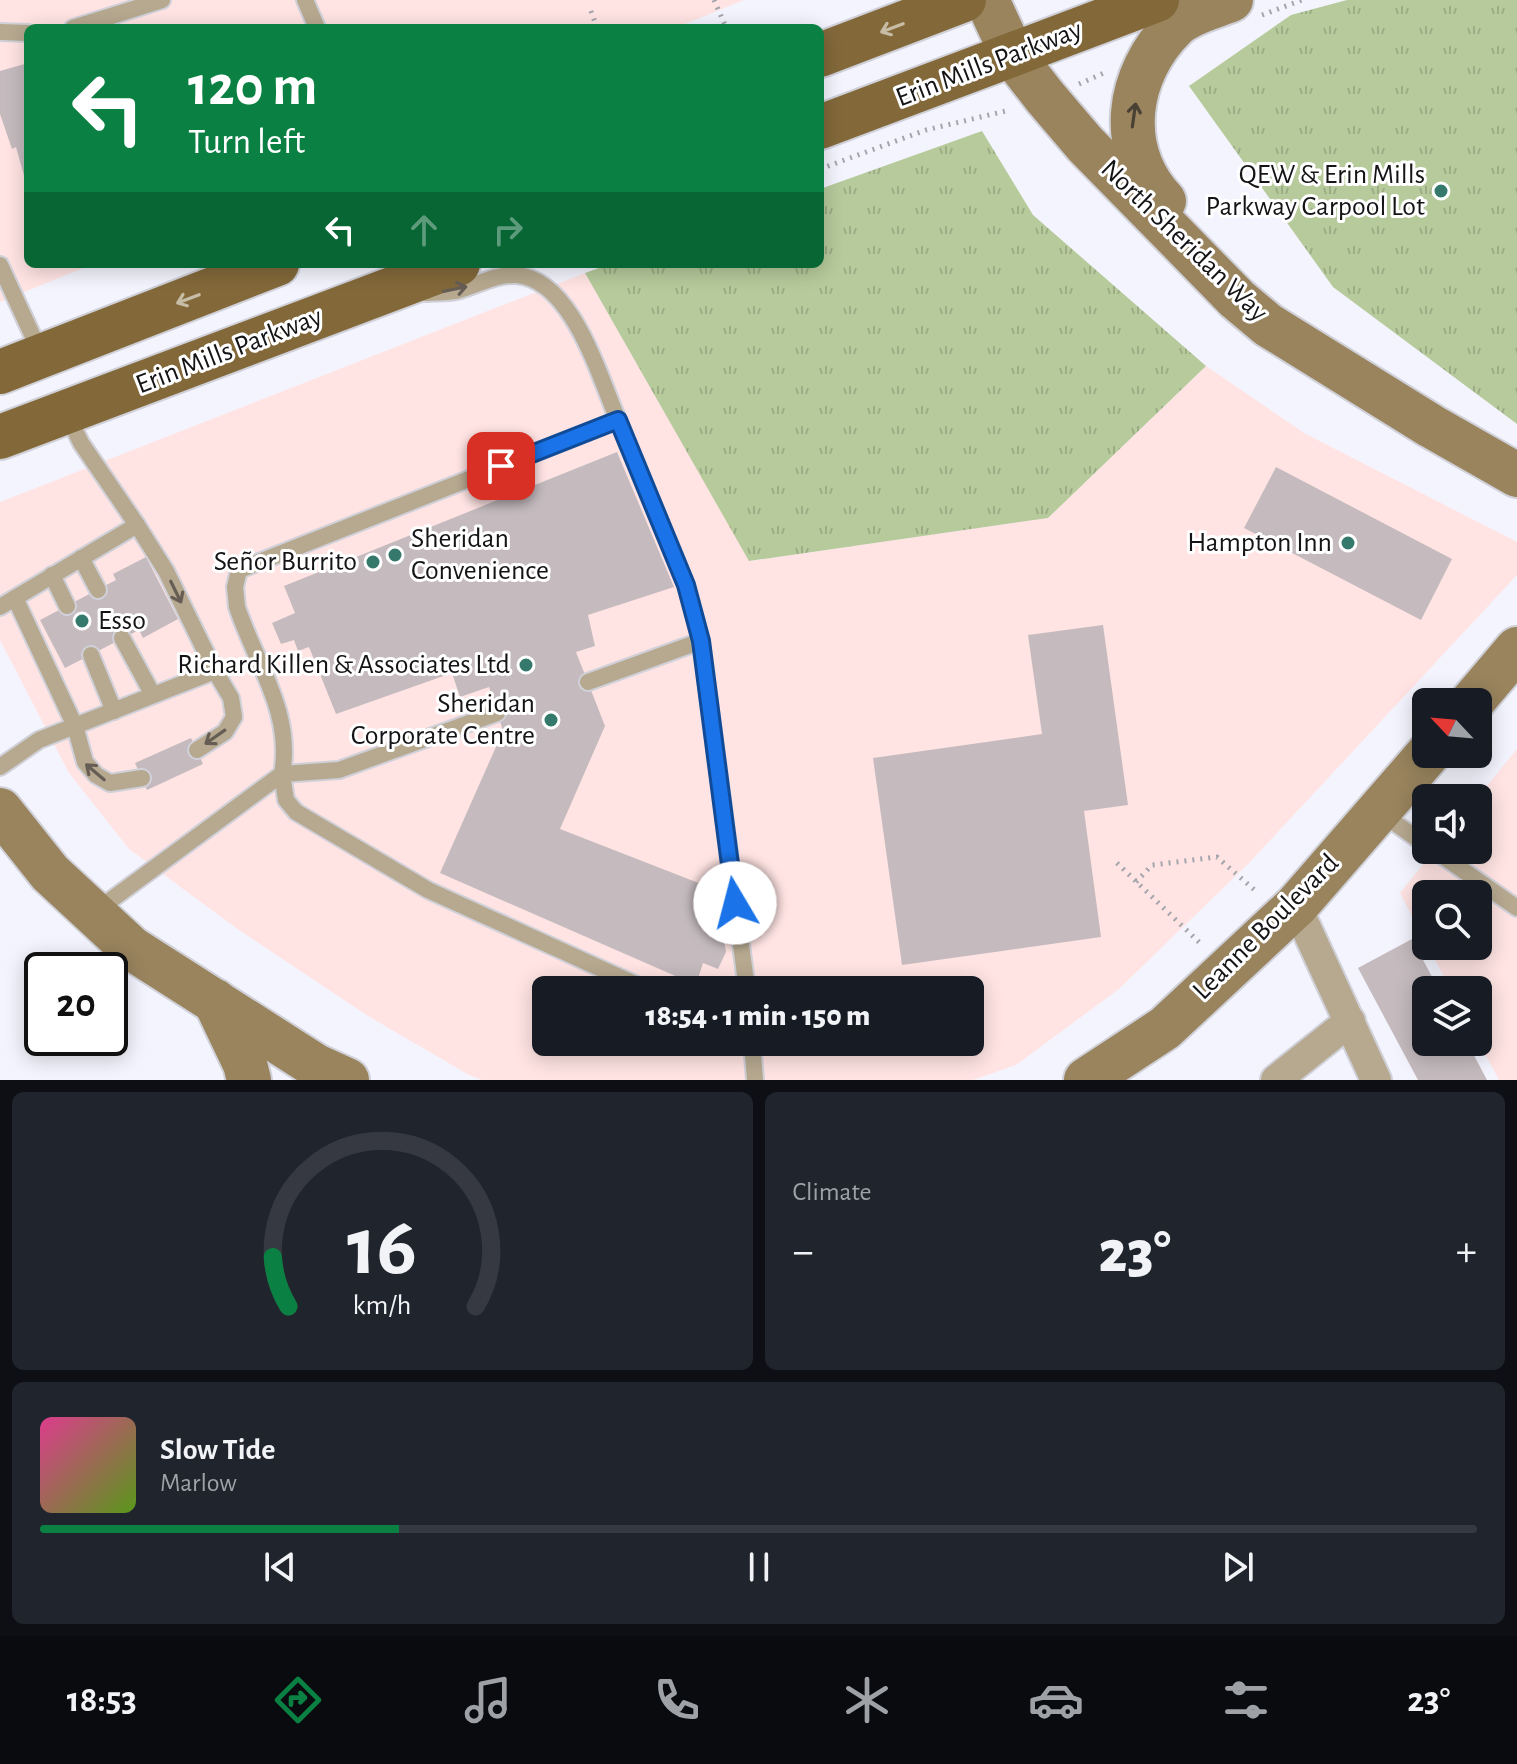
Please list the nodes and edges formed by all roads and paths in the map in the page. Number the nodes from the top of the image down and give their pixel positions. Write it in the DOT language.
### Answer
graph roads {
  1 [pos="162,0"];
  2 [pos="305,0"];
  3 [pos="714,0"];
  4 [pos="964,0"];
  5 [pos="987,0"];
  6 [pos="1157,0"];
  7 [pos="1231,0"];
  8 [pos="591,11"];
  9 [pos="86,24"];
  10 [pos="315,24"];
  11 [pos="596,24"];
  12 [pos="725,24"];
  13 [pos="0,32"];
  14 [pos="24,33"];
  15 [pos="824,53"];
  16 [pos="1013,56"];
  17 [pos="1012,110"];
  18 [pos="824,126"];
  19 [pos="824,168"];
  20 [pos="0,265"];
  21 [pos="267,268"];
  22 [pos="447,268"];
  23 [pos="378,294"];
  24 [pos="1237,299"];
  25 [pos="42,356"];
  26 [pos="0,372"];
  27 [pos="67,413"];
  28 [pos="618,420"];
  29 [pos="0,437"];
  30 [pos="1517,475"];
  31 [pos="137,525"];
  32 [pos="81,558"];
  33 [pos="52,575"];
  34 [pos="98,590"];
  35 [pos="7,602"];
  36 [pos="67,606"];
  37 [pos="122,638"];
  38 [pos="701,641"];
  39 [pos="1517,649"];
  40 [pos="91,655"];
  41 [pos="215,671"];
  42 [pos="588,682"];
  43 [pos="1484,688"];
  44 [pos="153,695"];
  45 [pos="114,711"];
  46 [pos="497,713"];
  47 [pos="75,726"];
  48 [pos="197,750"];
  49 [pos="0,767"];
  50 [pos="1415,768"];
  51 [pos="282,774"];
  52 [pos="142,778"];
  53 [pos="0,810"];
  54 [pos="1377,811"];
  55 [pos="1412,835"];
  56 [pos="1117,863"];
  57 [pos="1454,864"];
  58 [pos="1136,882"];
  59 [pos="1517,908"];
  60 [pos="1290,911"];
  61 [pos="93,913"];
  62 [pos="1227,970"];
  63 [pos="618,976"];
  64 [pos="745,976"];
  65 [pos="215,1001"];
  66 [pos="1350,1021"];
  67 [pos="753,1056"];
  68 [pos="324,1075"];
  69 [pos="249,1080"];
  70 [pos="755,1080"];
  71 [pos="1086,1080"];
  72 [pos="1276,1080"];
  73 [pos="1376,1080"];
  1 -- 9 [label="lane"];
  2 -- 10 [label="lane"];
  3 -- 12 [label="path"];
  4 -- 15 [label="main road, one-way"];
  5 -- 16 [label="street, North Sheridan Way"];
  6 -- 16 [label="main road, Erin Mills Parkway"];
  24 -- 7 [label="street, one-way"];
  8 -- 11 [label="path"];
  13 -- 14 [label="lane"];
  16 -- 18 [label="main road, Erin Mills Parkway"];
  16 -- 24 [label="street, North Sheridan Way"];
  17 -- 19 [label="path"];
  20 -- 25 [label="lane"];
  21 -- 25 [label="main road, one-way"];
  22 -- 23 [label="main road, Erin Mills Parkway"];
  23 -- 27 [label="main road, Erin Mills Parkway"];
  23 -- 28 [label="lane, one-way"];
  24 -- 30 [label="street, North Sheridan Way"];
  25 -- 26 [label="main road"];
  27 -- 29 [label="main road, Erin Mills Parkway"];
  27 -- 31 [label="lane"];
  28 -- 38 [label="lane"];
  28 -- 51 [label="lane"];
  31 -- 32 [label="lane"];
  31 -- 41 [label="lane, one-way"];
  32 -- 33 [label="lane"];
  32 -- 34 [label="lane"];
  33 -- 35 [label="lane"];
  33 -- 36 [label="lane"];
  35 -- 47 [label="lane"];
  37 -- 44 [label="lane"];
  38 -- 42 [label="lane"];
  38 -- 64 [label="lane"];
  39 -- 43 [label="street"];
  40 -- 45 [label="lane"];
  41 -- 44 [label="lane"];
  41 -- 48 [label="lane, one-way"];
  44 -- 45 [label="lane"];
  45 -- 47 [label="lane"];
  46 -- 51 [label="lane"];
  47 -- 49 [label="lane"];
  52 -- 47 [label="lane, one-way"];
  50 -- 54 [label="street, Leanne Boulevard"];
  51 -- 61 [label="lane"];
  51 -- 63 [label="lane"];
  53 -- 61 [label="street"];
  54 -- 55 [label="lane"];
  54 -- 60 [label="street, Leanne Boulevard"];
  56 -- 58 [label="path"];
  57 -- 59 [label="lane"];
  58 -- 60 [label="path"];
  58 -- 62 [label="path"];
  60 -- 62 [label="street, Leanne Boulevard"];
  60 -- 66 [label="street"];
  61 -- 65 [label="street"];
  62 -- 71 [label="street, Leanne Boulevard"];
  65 -- 68 [label="street"];
  65 -- 69 [label="street"];
  66 -- 72 [label="street"];
  66 -- 73 [label="street"];
  67 -- 70 [label="lane"];
}
